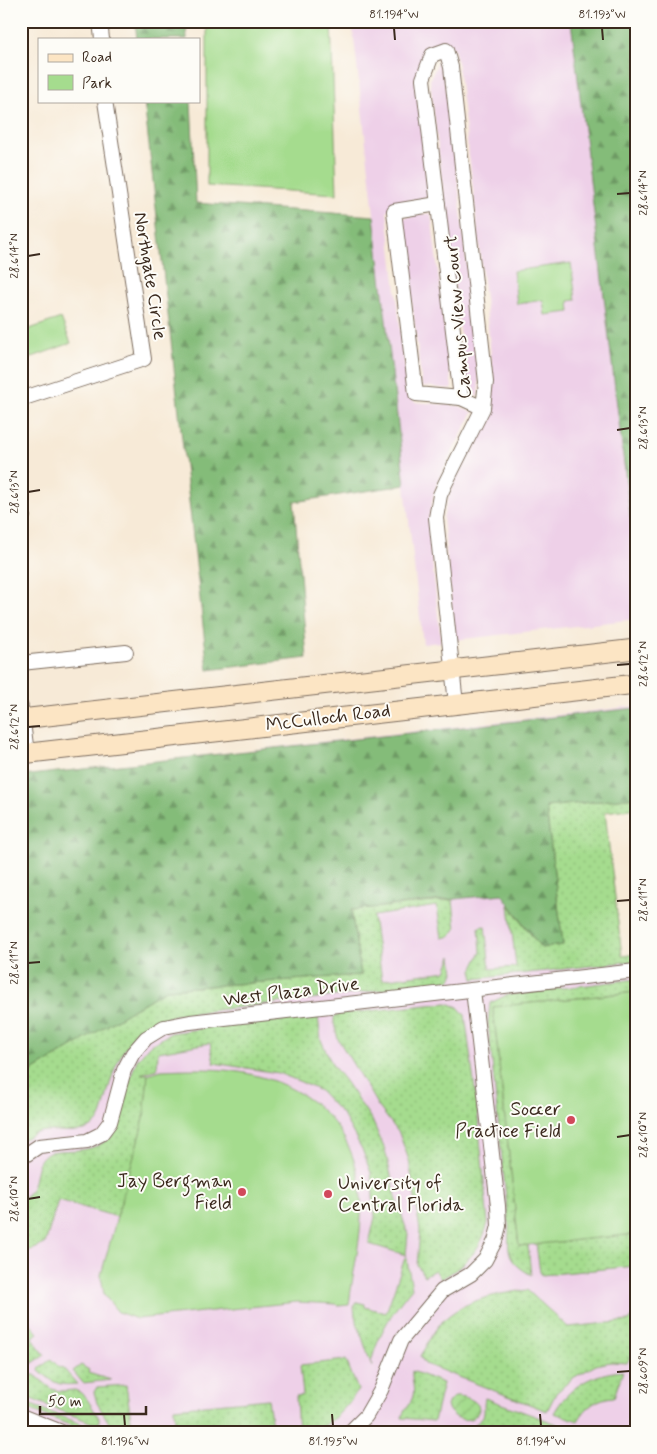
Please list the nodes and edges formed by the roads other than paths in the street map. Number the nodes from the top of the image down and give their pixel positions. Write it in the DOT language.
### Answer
graph roads {
  1 [pos="100,21"];
  2 [pos="102,38"];
  3 [pos="105,102"];
  4 [pos="438,204"];
  5 [pos="461,398"];
  6 [pos="21,399"];
  7 [pos="483,408"];
  8 [pos="21,499"];
  9 [pos="21,521"];
  10 [pos="636,649"];
  11 [pos="126,652"];
  12 [pos="21,663"];
  13 [pos="452,671"];
  14 [pos="636,684"];
  15 [pos="456,704"];
  16 [pos="22,715"];
  17 [pos="24,753"];
  18 [pos="636,971"];
  19 [pos="474,990"];
  20 [pos="21,1158"];
  21 [pos="21,1416"];
  22 [pos="64,1433"];
  23 [pos="349,1433"];
  1 -- 2 [label="street"];
  3 -- 6 [label="street, Northgate Circle"];
  4 -- 5 [label="street"];
  4 -- 5 [label="street"];
  4 -- 7 [label="street, Campus View Court"];
  5 -- 7 [label="street"];
  7 -- 13 [label="street, Campus View Court"];
  8 -- 9 [label="street"];
  10 -- 13 [label="main road, McCulloch Road"];
  11 -- 12 [label="street"];
  13 -- 15 [label="street, Campus View Court"];
  13 -- 16 [label="main road, McCulloch Road"];
  14 -- 15 [label="main road, McCulloch Road"];
  15 -- 17 [label="main road, McCulloch Road"];
  16 -- 17 [label="street"];
  18 -- 19 [label="street, West Plaza Drive"];
  19 -- 20 [label="street, West Plaza Drive"];
  19 -- 23 [label="street"];
  21 -- 22 [label="street"];
}
